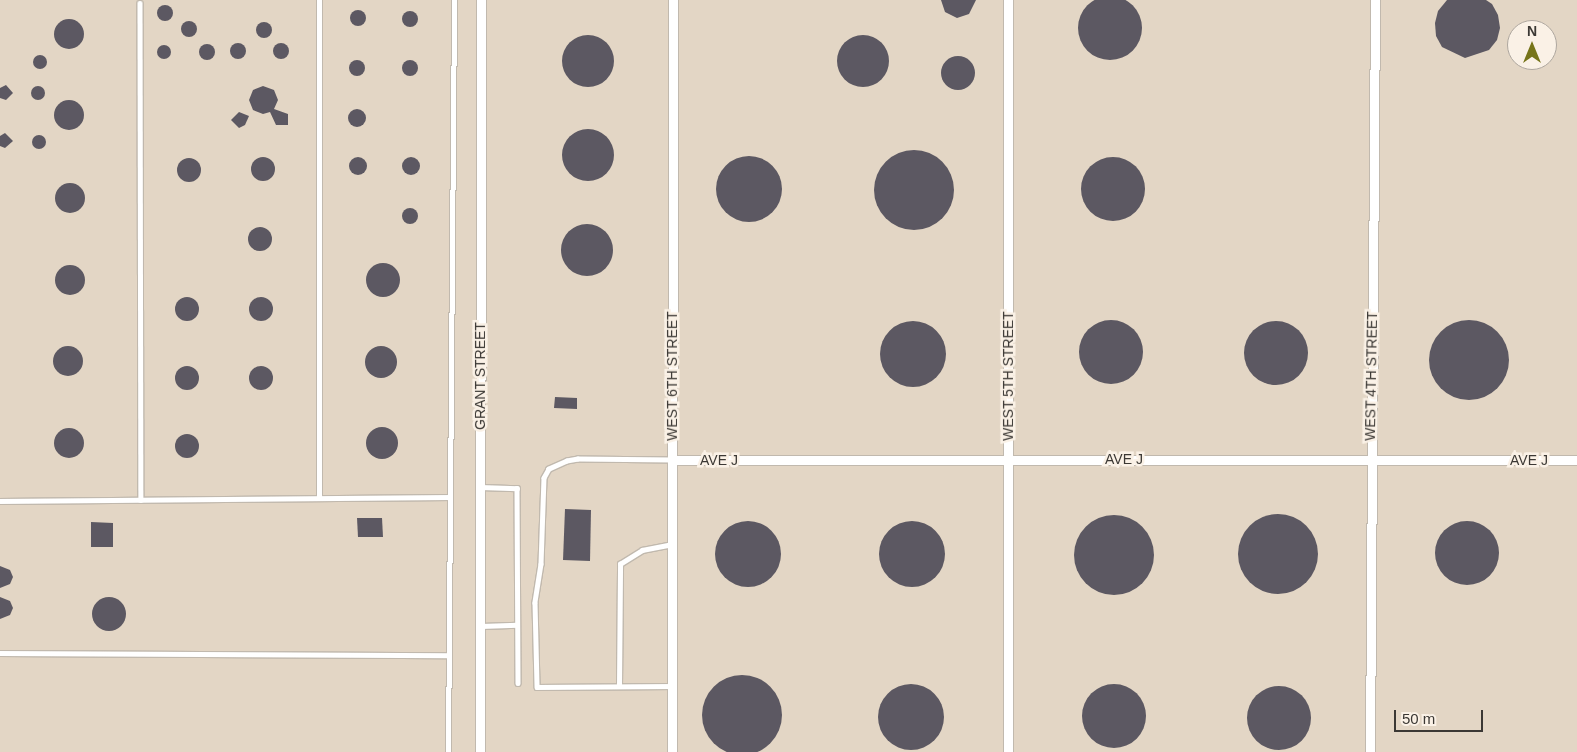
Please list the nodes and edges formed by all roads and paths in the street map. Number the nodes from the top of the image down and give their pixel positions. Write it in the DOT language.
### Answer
graph roads {
  1 [pos="319,0"];
  2 [pos="454,0"];
  3 [pos="481,0"];
  4 [pos="673,0"];
  5 [pos="1008,0"];
  6 [pos="1375,0"];
  7 [pos="140,3"];
  8 [pos="1008,459"];
  9 [pos="672,460"];
  10 [pos="1370,460"];
  11 [pos="1577,460"];
  12 [pos="480,487"];
  13 [pos="448,497"];
  14 [pos="319,498"];
  15 [pos="141,500"];
  16 [pos="0,501"];
  17 [pos="672,544"];
  18 [pos="517,625"];
  19 [pos="480,626"];
  20 [pos="0,653"];
  21 [pos="448,655"];
  22 [pos="518,684"];
  23 [pos="619,686"];
  24 [pos="672,686"];
  25 [pos="448,752"];
  26 [pos="480,752"];
  27 [pos="672,752"];
  28 [pos="1008,752"];
  29 [pos="1370,752"];
  1 -- 14 [label="lane"];
  2 -- 13 [label="lane"];
  3 -- 12 [label="street, GRANT STREET"];
  4 -- 9 [label="street, WEST 6TH STREET"];
  5 -- 8 [label="street, WEST 5TH STREET"];
  6 -- 10 [label="street, WEST 4TH STREET"];
  7 -- 15 [label="lane"];
  8 -- 9 [label="street, AVE J"];
  8 -- 10 [label="street, AVE J"];
  8 -- 28 [label="street, WEST 5TH STREET"];
  9 -- 17 [label="street, WEST 6TH STREET"];
  9 -- 23 [label="lane"];
  10 -- 11 [label="street, AVE J"];
  10 -- 29 [label="street, WEST 4TH STREET"];
  12 -- 18 [label="lane"];
  12 -- 19 [label="street, GRANT STREET"];
  13 -- 14 [label="lane"];
  13 -- 21 [label="lane"];
  14 -- 15 [label="lane"];
  15 -- 16 [label="lane"];
  17 -- 23 [label="lane"];
  17 -- 24 [label="street, WEST 6TH STREET"];
  18 -- 19 [label="lane"];
  18 -- 22 [label="lane"];
  19 -- 26 [label="street, GRANT STREET"];
  20 -- 21 [label="lane"];
  21 -- 25 [label="lane"];
  23 -- 24 [label="lane"];
  24 -- 27 [label="street, WEST 6TH STREET"];
}
